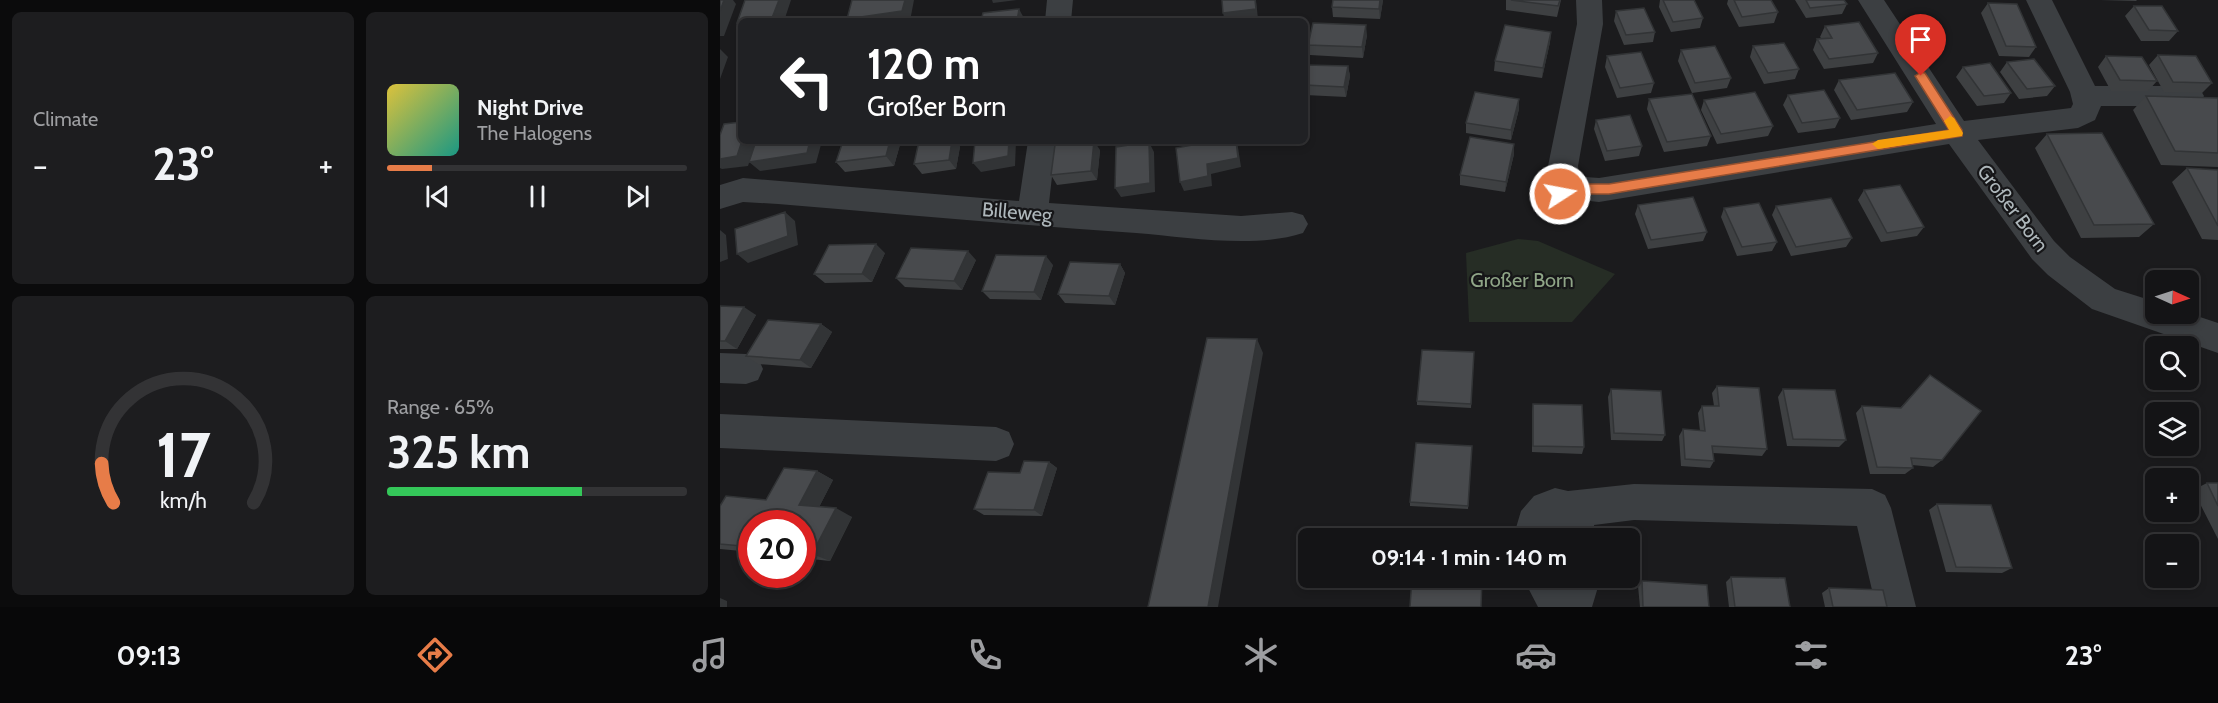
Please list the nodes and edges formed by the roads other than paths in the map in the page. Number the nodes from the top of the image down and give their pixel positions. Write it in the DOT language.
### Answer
graph roads {
  1 [pos="1060,0"];
  2 [pos="1589,0"];
  3 [pos="1871,0"];
  4 [pos="2039,0"];
  5 [pos="1058,18"];
  6 [pos="2085,96"];
  7 [pos="2190,96"];
  8 [pos="1957,133"];
  9 [pos="1042,144"];
  10 [pos="728,192"];
  11 [pos="1032,214"];
  12 [pos="1292,224"];
  13 [pos="2218,338"];
  14 [pos="720,431"];
  15 [pos="996,444"];
  16 [pos="1572,524"];
  17 [pos="1534,528"];
  18 [pos="1550,588"];
  19 [pos="1578,588"];
  20 [pos="1562,607"];
  21 [pos="1572,607"];
  22 [pos="1896,607"];
  1 -- 5 [label="street"];
  2 -- 8 [label="street"];
  3 -- 8 [label="street, Großer Born"];
  4 -- 6 [label="street"];
  6 -- 7 [label="street"];
  6 -- 8 [label="street"];
  8 -- 13 [label="street, Großer Born"];
  9 -- 11 [label="street"];
  10 -- 11 [label="street, Billeweg"];
  11 -- 12 [label="street, Billeweg"];
  14 -- 15 [label="street"];
  16 -- 17 [label="street"];
  16 -- 22 [label="street"];
  18 -- 20 [label="street"];
  19 -- 21 [label="street"];
}
